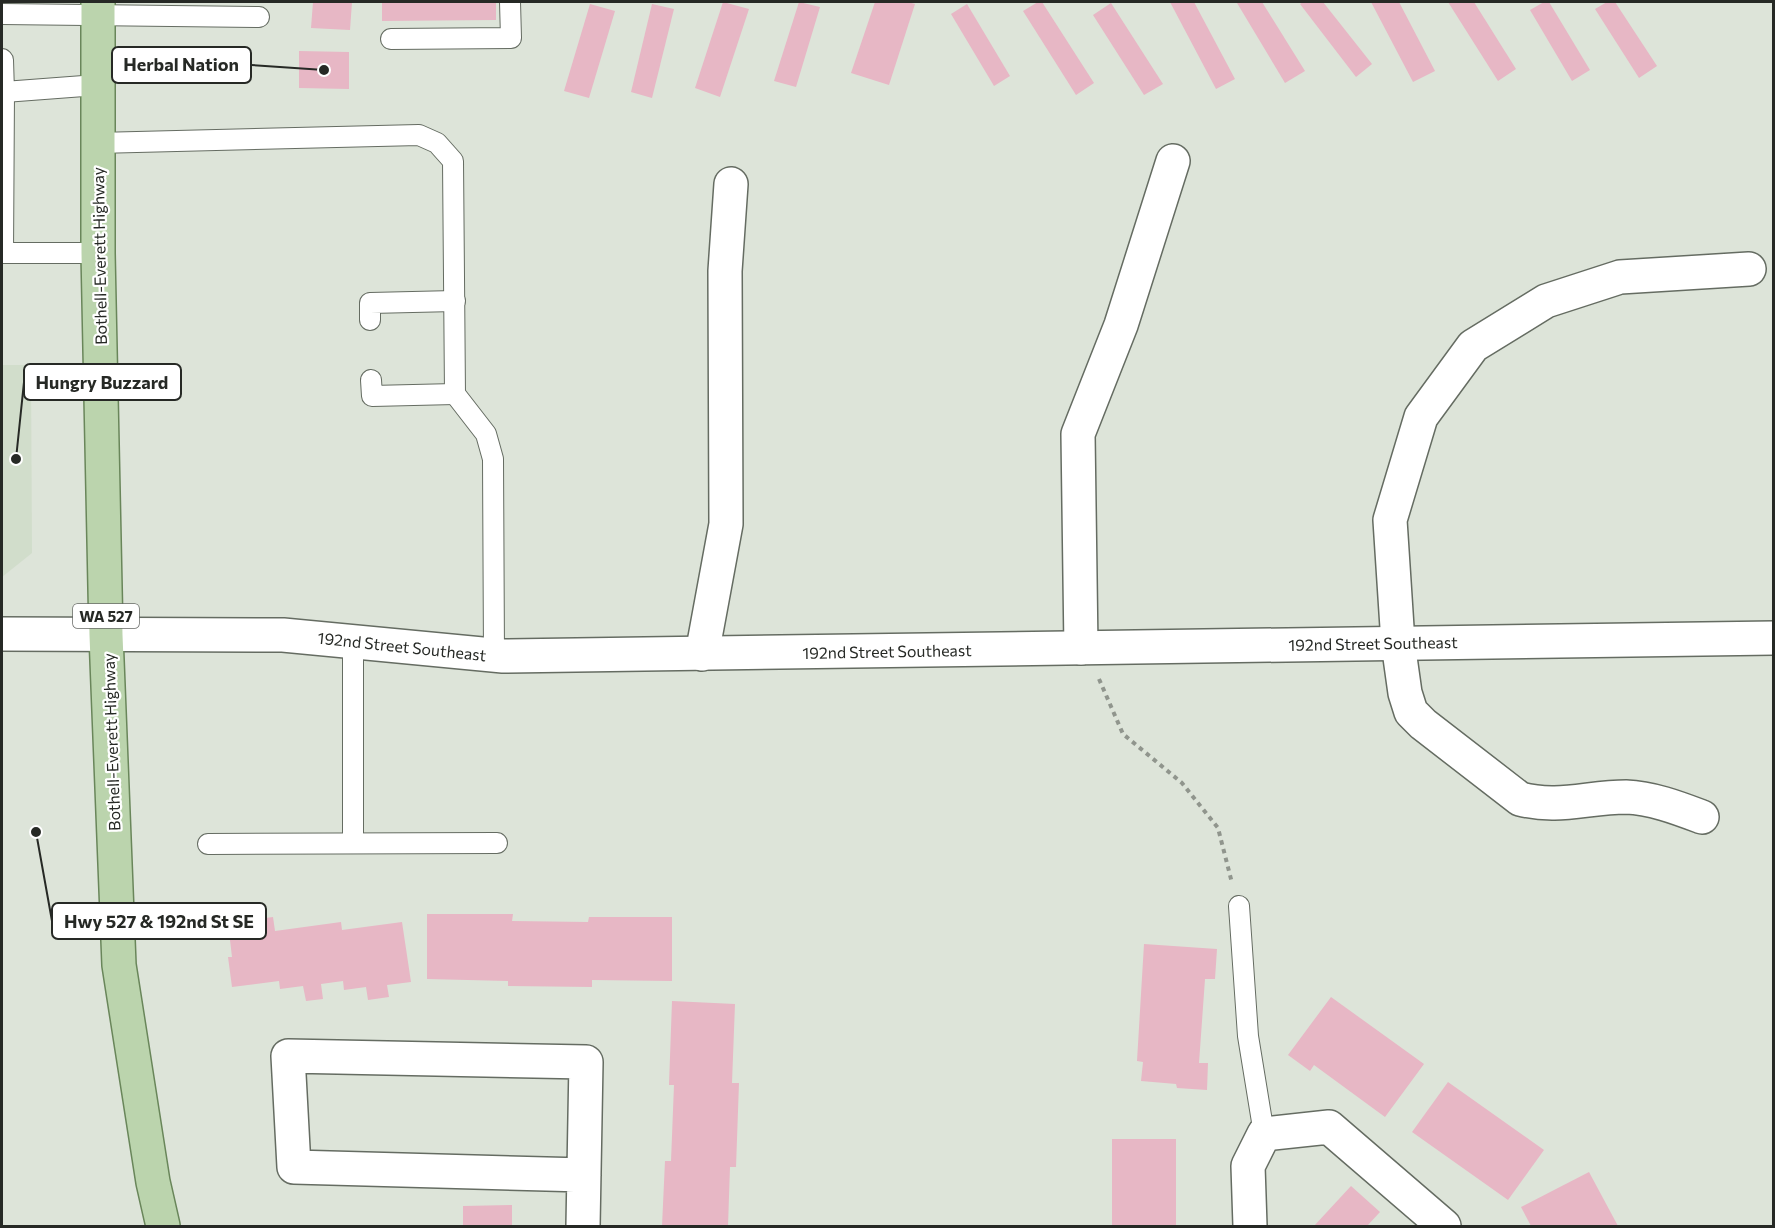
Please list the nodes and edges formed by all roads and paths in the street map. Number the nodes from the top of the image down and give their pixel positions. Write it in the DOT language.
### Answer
graph roads {
  1 [pos="510,2"];
  2 [pos="98,8"];
  3 [pos="2,14"];
  4 [pos="259,17"];
  5 [pos="391,39"];
  6 [pos="2,59"];
  7 [pos="97,85"];
  8 [pos="4,92"];
  9 [pos="97,143"];
  10 [pos="1173,161"];
  11 [pos="731,184"];
  12 [pos="2,253"];
  13 [pos="98,253"];
  14 [pos="1749,268"];
  15 [pos="455,301"];
  16 [pos="370,320"];
  17 [pos="371,380"];
  18 [pos="455,394"];
  19 [pos="2,634"];
  20 [pos="106,635"];
  21 [pos="1773,638"];
  22 [pos="353,642"];
  23 [pos="1398,643"];
  24 [pos="1088,648"];
  25 [pos="702,654"];
  26 [pos="494,655"];
  27 [pos="1702,816"];
  28 [pos="353,843"];
  29 [pos="497,843"];
  30 [pos="208,844"];
  31 [pos="1239,906"];
  32 [pos="1264,1134"];
  33 [pos="584,1175"];
  34 [pos="163,1227"];
  35 [pos="583,1227"];
  36 [pos="1250,1227"];
  37 [pos="1444,1227"];
  1 -- 5 [label="lane"];
  2 -- 3 [label="lane"];
  2 -- 4 [label="lane"];
  2 -- 7 [label="main road, Bothell-Everett Highway / WA 527"];
  6 -- 8 [label="lane"];
  7 -- 8 [label="lane"];
  7 -- 9 [label="main road, Bothell-Everett Highway / WA 527"];
  8 -- 12 [label="lane"];
  9 -- 13 [label="main road, Bothell-Everett Highway / WA 527"];
  9 -- 15 [label="lane"];
  10 -- 24 [label="street"];
  11 -- 25 [label="street"];
  12 -- 13 [label="lane"];
  13 -- 20 [label="main road, Bothell-Everett Highway / WA 527"];
  14 -- 23 [label="street"];
  15 -- 16 [label="lane"];
  15 -- 18 [label="lane"];
  17 -- 18 [label="lane"];
  18 -- 26 [label="lane"];
  19 -- 20 [label="street, 192nd Street Southeast"];
  20 -- 22 [label="street, 192nd Street Southeast"];
  20 -- 34 [label="main road, Bothell-Everett Highway / WA 527"];
  21 -- 23 [label="street, 192nd Street Southeast"];
  22 -- 26 [label="street, 192nd Street Southeast"];
  22 -- 28 [label="lane"];
  23 -- 24 [label="street, 192nd Street Southeast"];
  23 -- 27 [label="street"];
  24 -- 25 [label="street, 192nd Street Southeast"];
  24 -- 31 [label="path"];
  25 -- 26 [label="street, 192nd Street Southeast"];
  28 -- 29 [label="lane"];
  28 -- 30 [label="lane"];
  31 -- 32 [label="lane"];
  32 -- 36 [label="street"];
  32 -- 37 [label="street"];
  33 -- 33 [label="street"];
  33 -- 35 [label="street"];
}
